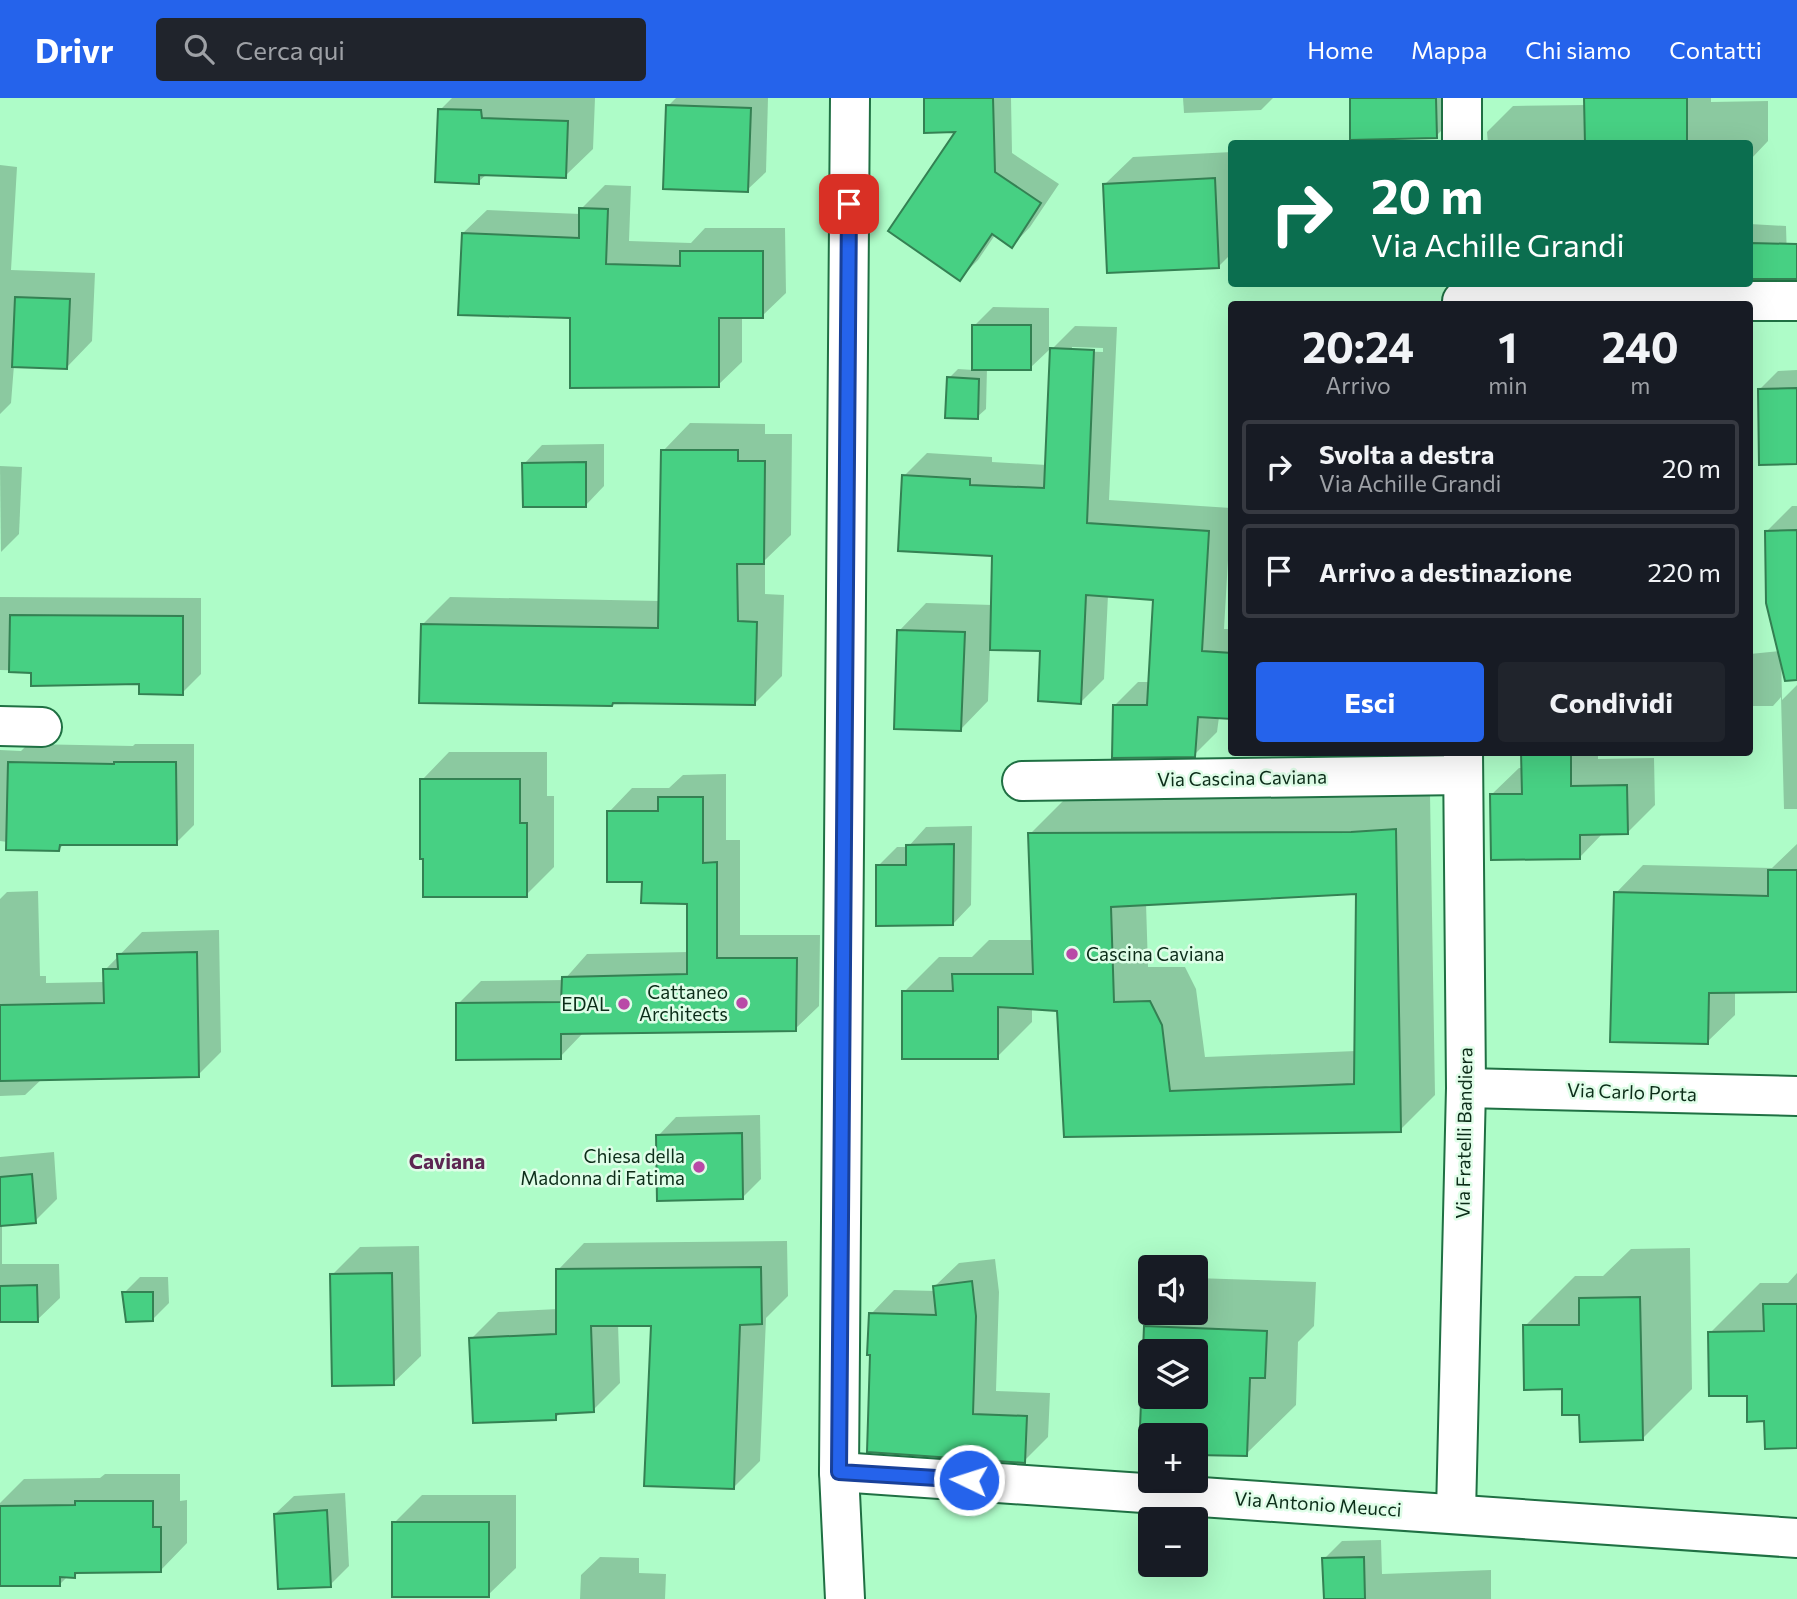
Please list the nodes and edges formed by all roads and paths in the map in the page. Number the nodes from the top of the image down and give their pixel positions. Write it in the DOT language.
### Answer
graph roads {
  1 [pos="850,98"];
  2 [pos="1462,98"];
  3 [pos="1462,140"];
  4 [pos="1462,296"];
  5 [pos="1797,301"];
  6 [pos="0,726"];
  7 [pos="42,727"];
  8 [pos="1463,764"];
  9 [pos="1022,781"];
  10 [pos="1466,1087"];
  11 [pos="1797,1096"];
  12 [pos="839,1472"];
  13 [pos="1456,1513"];
  14 [pos="1797,1538"];
  15 [pos="845,1599"];
  1 -- 12 [label="street"];
  2 -- 3 [label="street"];
  4 -- 5 [label="street"];
  6 -- 7 [label="street"];
  8 -- 9 [label="street, Via Cascina Caviana"];
  8 -- 10 [label="street, Via Fratelli Bandiera"];
  10 -- 11 [label="street, Via Carlo Porta"];
  10 -- 13 [label="street, Via Fratelli Bandiera"];
  12 -- 13 [label="street, Via Antonio Meucci"];
  12 -- 15 [label="street"];
  13 -- 14 [label="street, Via Antonio Meucci"];
}
